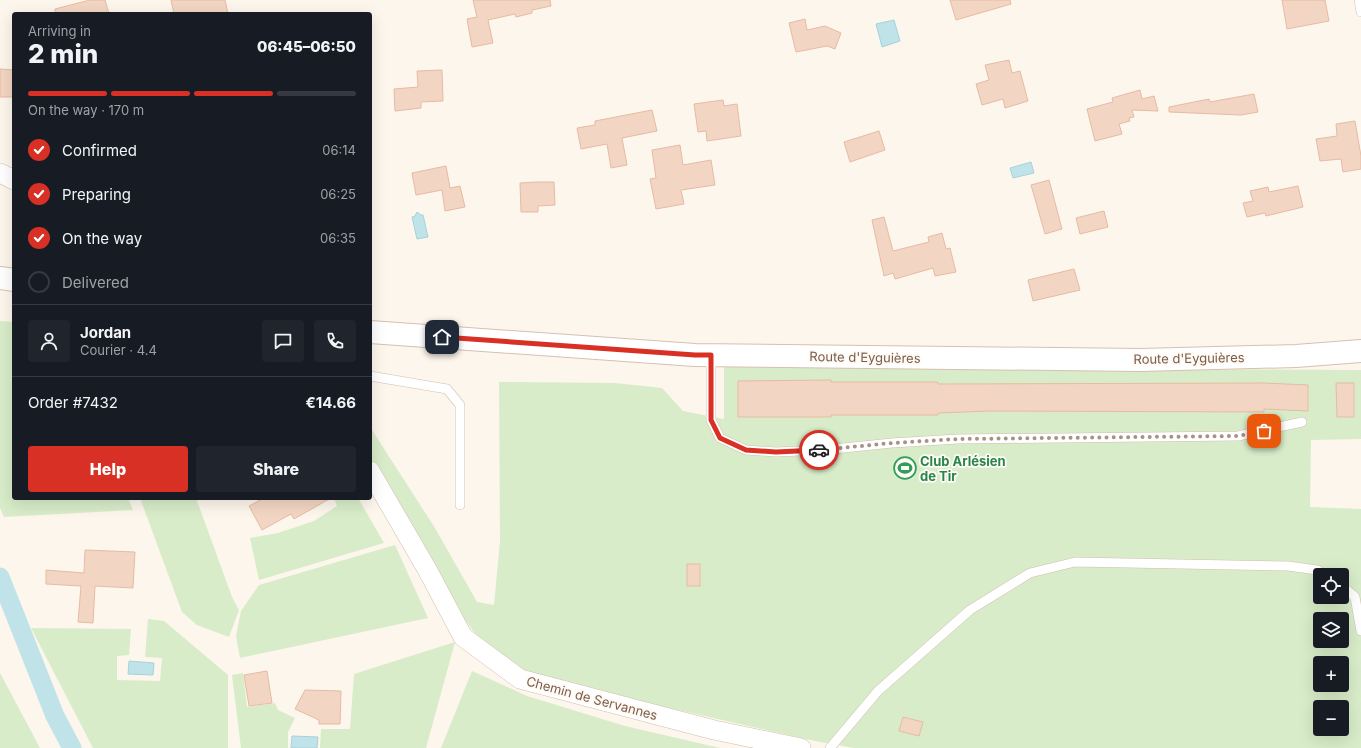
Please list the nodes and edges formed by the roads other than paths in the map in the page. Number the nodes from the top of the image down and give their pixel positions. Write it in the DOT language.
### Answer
graph roads {
  1 [pos="1359,0"];
  2 [pos="1361,12"];
  3 [pos="0,173"];
  4 [pos="12,179"];
  5 [pos="0,278"];
  6 [pos="12,280"];
  7 [pos="372,332"];
  8 [pos="1361,351"];
  9 [pos="711,355"];
  10 [pos="372,376"];
  11 [pos="1302,422"];
  12 [pos="372,474"];
  13 [pos="460,505"];
  14 [pos="1313,569"];
  15 [pos="1349,592"];
  16 [pos="1361,631"];
  17 [pos="801,748"];
  18 [pos="830,748"];
  1 -- 2 [label="lane"];
  3 -- 4 [label="street"];
  5 -- 6 [label="main road"];
  7 -- 9 [label="main road, Route d'Eyguières"];
  8 -- 9 [label="main road, Route d'Eyguières"];
  9 -- 11 [label="lane"];
  10 -- 13 [label="lane"];
  12 -- 17 [label="street, Chemin de Servannes"];
  14 -- 18 [label="lane"];
  15 -- 16 [label="lane"];
}
